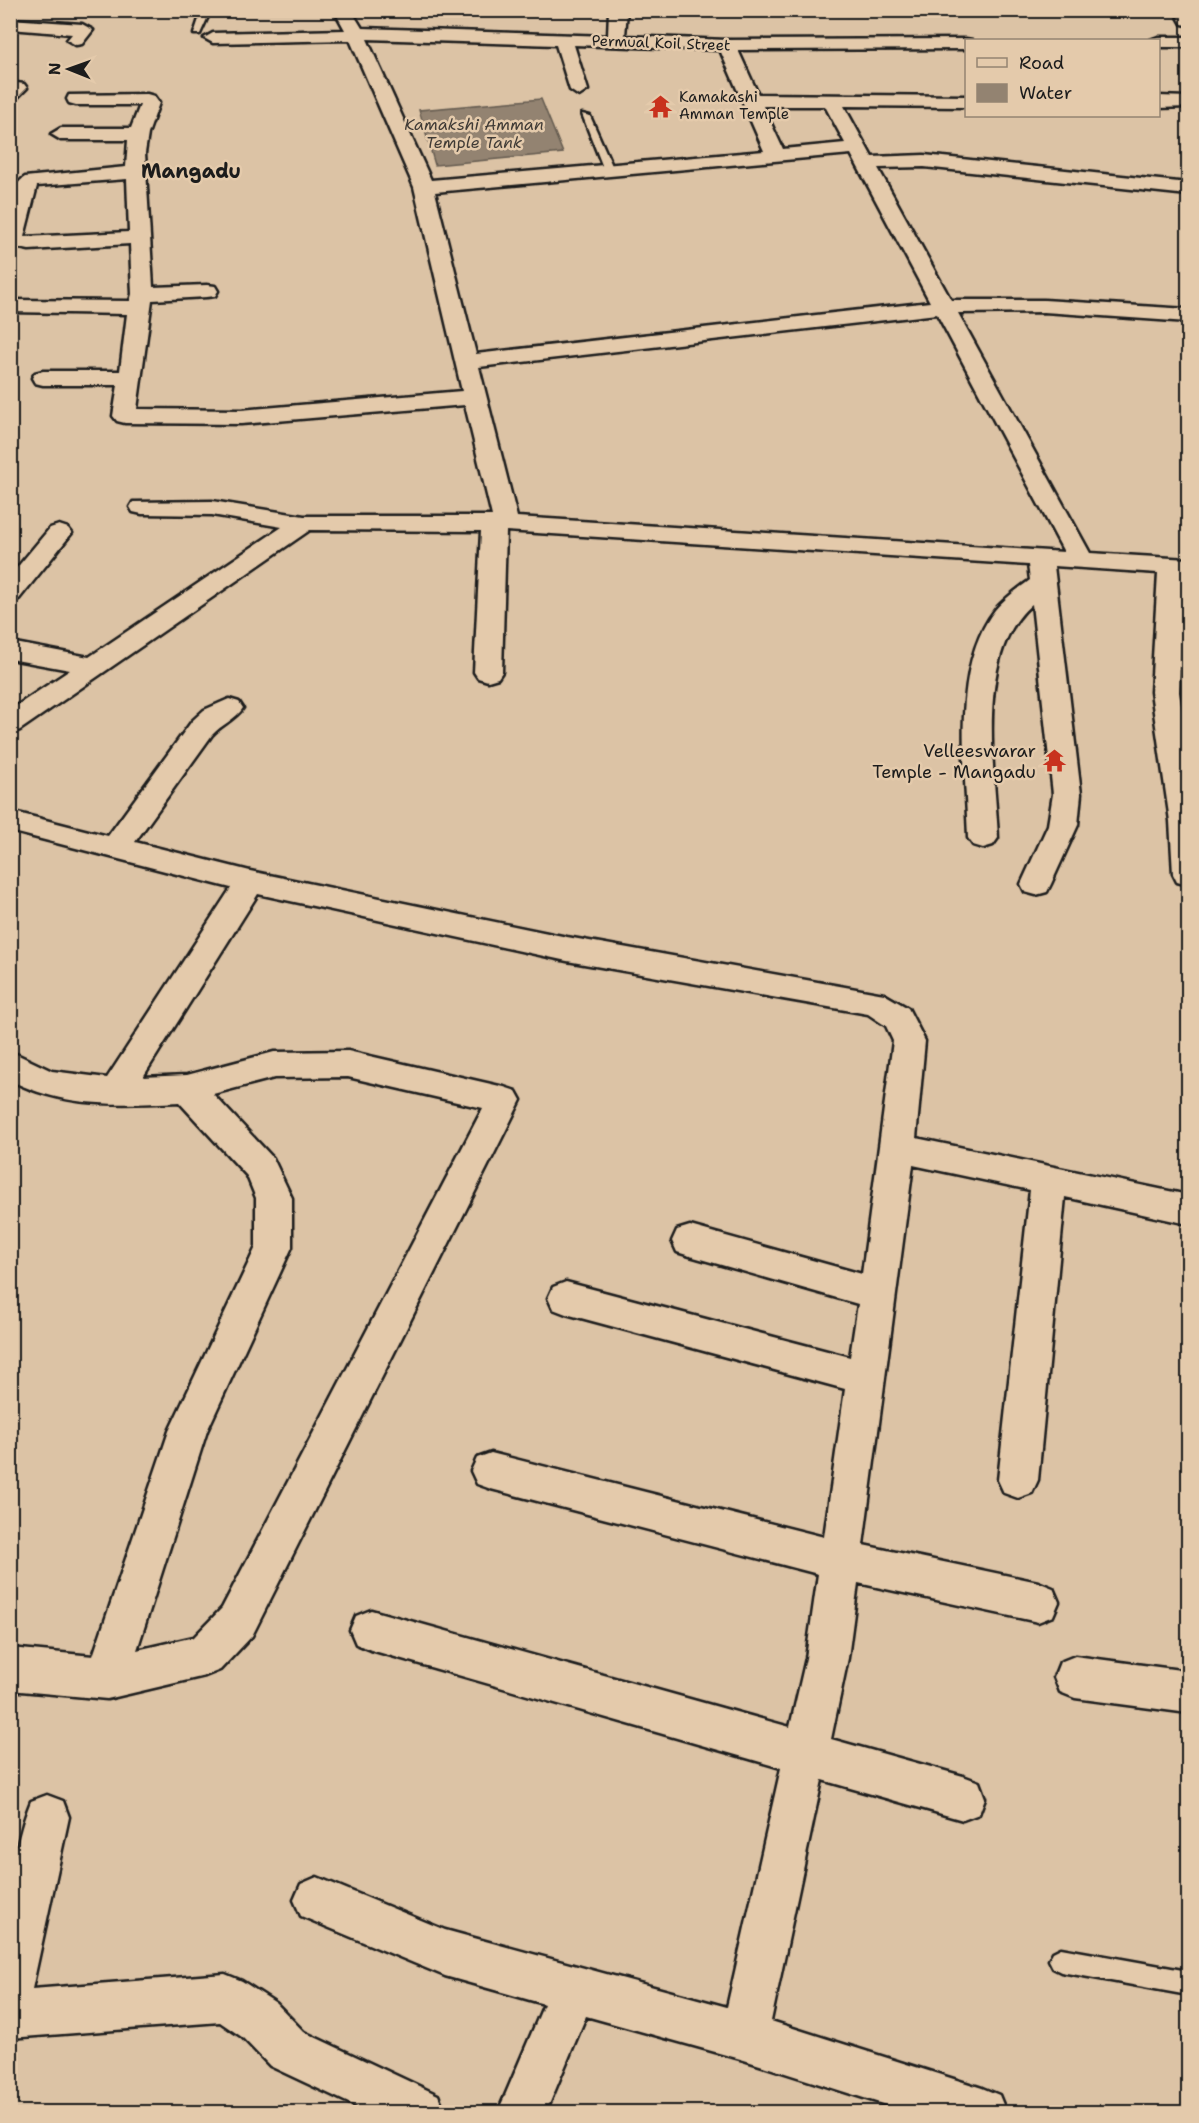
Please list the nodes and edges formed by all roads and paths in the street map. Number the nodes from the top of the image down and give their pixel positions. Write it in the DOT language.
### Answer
graph roads {
  1 [pos="207,10"];
  2 [pos="342,10"];
  3 [pos="618,10"];
  4 [pos="1182,10"];
  5 [pos="1188,20"];
  6 [pos="10,24"];
  7 [pos="357,34"];
  8 [pos="205,35"];
  9 [pos="76,40"];
  10 [pos="563,40"];
  11 [pos="616,42"];
  12 [pos="1160,42"];
  13 [pos="1188,42"];
  14 [pos="965,44"];
  15 [pos="727,45"];
  16 [pos="10,87"];
  17 [pos="579,90"];
  18 [pos="10,94"];
  19 [pos="76,99"];
  20 [pos="751,100"];
  21 [pos="832,101"];
  22 [pos="965,101"];
  23 [pos="1160,102"];
  24 [pos="1188,102"];
  25 [pos="585,116"];
  26 [pos="61,134"];
  27 [pos="138,134"];
  28 [pos="776,155"];
  29 [pos="862,156"];
  30 [pos="609,170"];
  31 [pos="135,172"];
  32 [pos="424,187"];
  33 [pos="1188,189"];
  34 [pos="141,237"];
  35 [pos="207,291"];
  36 [pos="141,301"];
  37 [pos="944,307"];
  38 [pos="11,308"];
  39 [pos="1188,315"];
  40 [pos="465,362"];
  41 [pos="43,378"];
  42 [pos="130,378"];
  43 [pos="474,397"];
  44 [pos="142,507"];
  45 [pos="304,523"];
  46 [pos="500,525"];
  47 [pos="59,533"];
  48 [pos="1081,560"];
  49 [pos="1180,567"];
  50 [pos="1042,570"];
  51 [pos="10,593"];
  52 [pos="10,650"];
  53 [pos="96,667"];
  54 [pos="488,672"];
  55 [pos="1177,693"];
  56 [pos="229,708"];
  57 [pos="10,724"];
  58 [pos="10,821"];
  59 [pos="1187,821"];
  60 [pos="983,838"];
  61 [pos="115,848"];
  62 [pos="1188,874"];
  63 [pos="250,882"];
  64 [pos="1036,884"];
  65 [pos="10,1064"];
  66 [pos="187,1088"];
  67 [pos="116,1092"];
  68 [pos="898,1148"];
  69 [pos="1049,1180"];
  70 [pos="1188,1209"];
  71 [pos="690,1241"];
  72 [pos="877,1294"];
  73 [pos="566,1298"];
  74 [pos="865,1377"];
  75 [pos="491,1471"];
  76 [pos="1018,1480"];
  77 [pos="840,1560"];
  78 [pos="1038,1602"];
  79 [pos="371,1630"];
  80 [pos="10,1669"];
  81 [pos="1075,1677"];
  82 [pos="107,1678"];
  83 [pos="1188,1692"];
  84 [pos="806,1752"];
  85 [pos="963,1798"];
  86 [pos="47,1817"];
  87 [pos="317,1900"];
  88 [pos="1061,1960"];
  89 [pos="1188,1983"];
  90 [pos="10,1985"];
  91 [pos="574,1989"];
  92 [pos="10,2014"];
  93 [pos="744,2036"];
  94 [pos="421,2112"];
  95 [pos="522,2112"];
  96 [pos="982,2112"];
  1 -- 8 [label="lane"];
  2 -- 7 [label="street"];
  3 -- 11 [label="street"];
  4 -- 5 [label="street"];
  6 -- 9 [label="street"];
  7 -- 8 [label="street, Permual Koil Street"];
  7 -- 10 [label="street, Permual Koil Street"];
  7 -- 32 [label="street"];
  10 -- 11 [label="street, Permual Koil Street"];
  10 -- 17 [label="street"];
  11 -- 15 [label="street, Permual Koil Street"];
  12 -- 13 [label="street"];
  14 -- 15 [label="street, Permual Koil Street"];
  15 -- 20 [label="street"];
  16 -- 18 [label="street"];
  19 -- 27 [label="street"];
  20 -- 21 [label="street"];
  20 -- 28 [label="street"];
  21 -- 22 [label="street"];
  21 -- 29 [label="street"];
  23 -- 24 [label="street"];
  25 -- 30 [label="lane"];
  26 -- 27 [label="street"];
  27 -- 31 [label="street"];
  28 -- 29 [label="street"];
  28 -- 30 [label="street"];
  29 -- 33 [label="street"];
  29 -- 37 [label="street"];
  30 -- 32 [label="street"];
  31 -- 34 [label="street"];
  31 -- 34 [label="street"];
  32 -- 40 [label="street"];
  34 -- 36 [label="street"];
  35 -- 36 [label="street"];
  36 -- 38 [label="street"];
  36 -- 42 [label="street"];
  37 -- 39 [label="street"];
  37 -- 40 [label="street"];
  37 -- 48 [label="street"];
  40 -- 43 [label="street"];
  41 -- 42 [label="street"];
  42 -- 43 [label="street"];
  43 -- 46 [label="street"];
  44 -- 45 [label="street"];
  45 -- 46 [label="street"];
  45 -- 53 [label="street"];
  46 -- 50 [label="street"];
  46 -- 54 [label="street"];
  47 -- 51 [label="street"];
  48 -- 49 [label="street"];
  48 -- 50 [label="street"];
  49 -- 55 [label="street"];
  50 -- 60 [label="street"];
  50 -- 64 [label="street"];
  52 -- 53 [label="street"];
  53 -- 57 [label="street"];
  55 -- 59 [label="street"];
  56 -- 61 [label="street"];
  58 -- 61 [label="street"];
  59 -- 62 [label="street"];
  61 -- 63 [label="street"];
  63 -- 67 [label="street"];
  63 -- 68 [label="street"];
  65 -- 67 [label="street"];
  66 -- 67 [label="street"];
  66 -- 82 [label="street"];
  66 -- 82 [label="street"];
  68 -- 69 [label="street"];
  68 -- 72 [label="street"];
  69 -- 70 [label="street"];
  69 -- 76 [label="street"];
  71 -- 72 [label="street"];
  72 -- 74 [label="street"];
  73 -- 74 [label="street"];
  74 -- 77 [label="street"];
  75 -- 77 [label="street"];
  77 -- 78 [label="street"];
  77 -- 84 [label="street"];
  79 -- 84 [label="street"];
  80 -- 82 [label="street"];
  81 -- 83 [label="street"];
  84 -- 85 [label="street"];
  84 -- 93 [label="street"];
  86 -- 90 [label="street"];
  87 -- 91 [label="street"];
  88 -- 89 [label="lane"];
  91 -- 93 [label="street"];
  91 -- 95 [label="street"];
  92 -- 94 [label="street"];
  93 -- 96 [label="street"];
}
